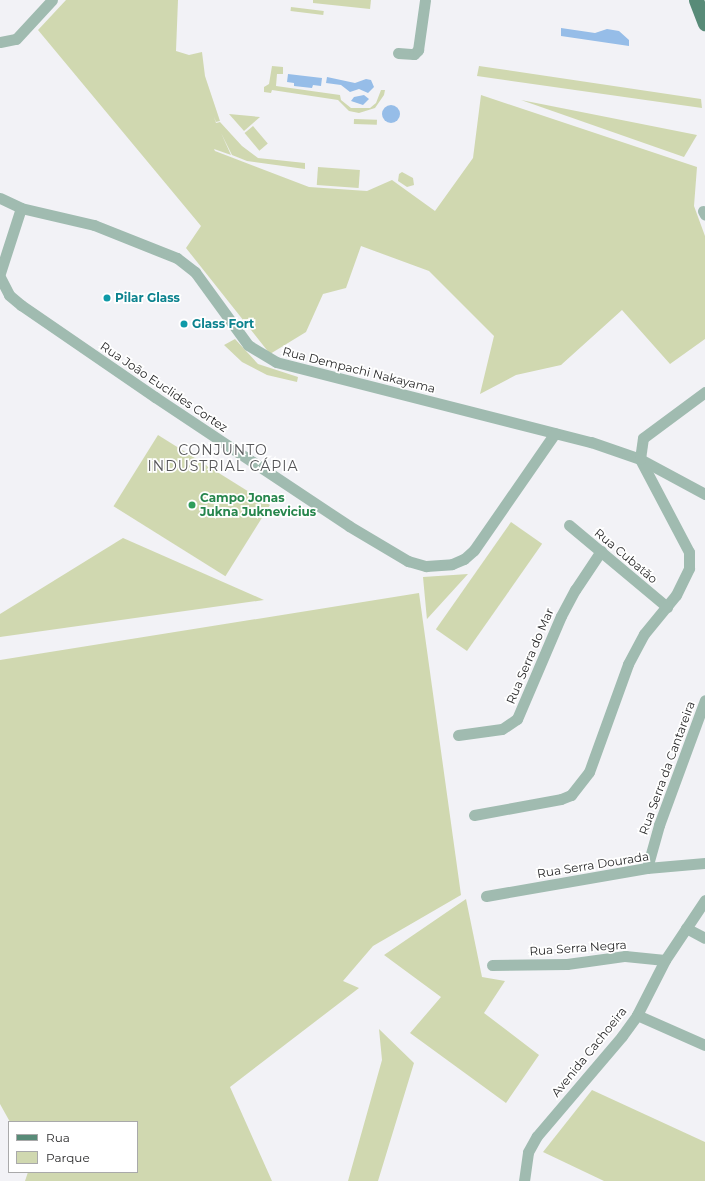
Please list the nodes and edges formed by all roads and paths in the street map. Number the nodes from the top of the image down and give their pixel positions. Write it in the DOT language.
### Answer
graph roads {
  1 [pos="52,0"];
  2 [pos="425,0"];
  3 [pos="696,0"];
  4 [pos="705,23"];
  5 [pos="0,42"];
  6 [pos="398,53"];
  7 [pos="0,198"];
  8 [pos="21,208"];
  9 [pos="0,273"];
  10 [pos="0,277"];
  11 [pos="705,392"];
  12 [pos="555,433"];
  13 [pos="640,459"];
  14 [pos="705,494"];
  15 [pos="569,525"];
  16 [pos="601,551"];
  17 [pos="667,607"];
  18 [pos="705,700"];
  19 [pos="458,734"];
  20 [pos="474,814"];
  21 [pos="705,863"];
  22 [pos="647,868"];
  23 [pos="486,896"];
  24 [pos="705,900"];
  25 [pos="686,928"];
  26 [pos="705,938"];
  27 [pos="665,960"];
  28 [pos="492,965"];
  29 [pos="637,1015"];
  30 [pos="705,1045"];
  31 [pos="524,1181"];
  1 -- 5 [label="street"];
  2 -- 6 [label="street"];
  3 -- 4 [label="main road"];
  7 -- 8 [label="street, Rua Dempachi Nakayama"];
  8 -- 9 [label="street"];
  8 -- 12 [label="street, Rua Dempachi Nakayama"];
  10 -- 12 [label="street, Rua João Euclides Cortez"];
  11 -- 13 [label="street"];
  12 -- 13 [label="street, Rua Dempachi Nakayama"];
  13 -- 14 [label="street, Rua Dempachi Nakayama"];
  13 -- 17 [label="street"];
  15 -- 16 [label="street, Rua Cubatão"];
  16 -- 17 [label="street, Rua Cubatão"];
  16 -- 19 [label="street, Rua Serra do Mar"];
  17 -- 20 [label="street"];
  18 -- 22 [label="street, Rua Serra da Cantareira"];
  21 -- 22 [label="street, Rua Serra Dourada"];
  22 -- 23 [label="street, Rua Serra Dourada"];
  24 -- 25 [label="street, Avenida Cachoeira"];
  25 -- 26 [label="street"];
  25 -- 27 [label="street, Avenida Cachoeira"];
  27 -- 28 [label="street, Rua Serra Negra"];
  27 -- 29 [label="street, Avenida Cachoeira"];
  29 -- 30 [label="street"];
  29 -- 31 [label="street, Avenida Cachoeira"];
}
